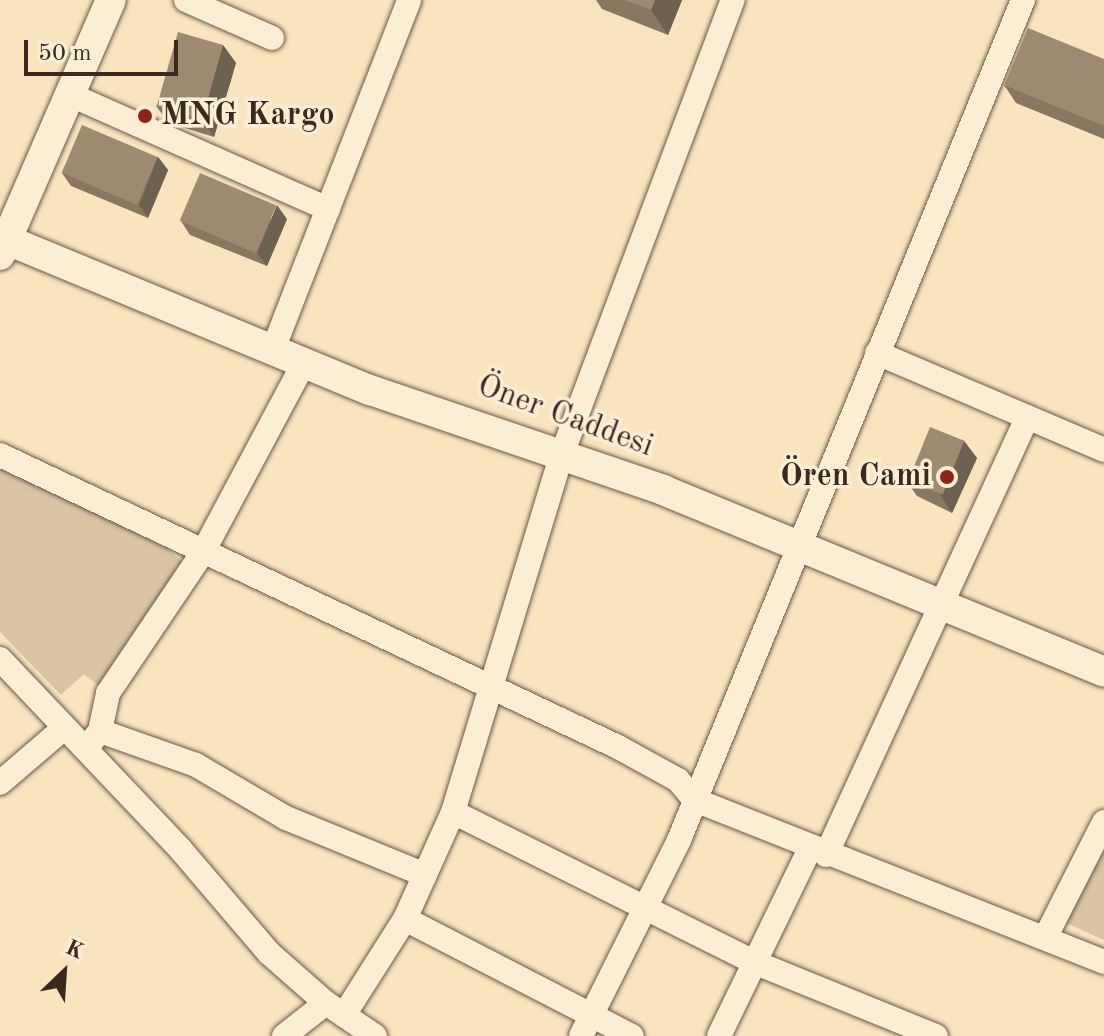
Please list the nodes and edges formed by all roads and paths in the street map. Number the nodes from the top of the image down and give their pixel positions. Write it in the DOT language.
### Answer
graph roads {
  1 [pos="111,0"];
  2 [pos="186,0"];
  3 [pos="409,0"];
  4 [pos="733,0"];
  5 [pos="1023,0"];
  6 [pos="272,38"];
  7 [pos="73,96"];
  8 [pos="328,209"];
  9 [pos="2,244"];
  10 [pos="274,347"];
  11 [pos="877,353"];
  12 [pos="305,361"];
  13 [pos="1027,417"];
  14 [pos="1104,449"];
  15 [pos="562,454"];
  16 [pos="0,455"];
  17 [pos="797,546"];
  18 [pos="203,552"];
  19 [pos="942,604"];
  20 [pos="0,659"];
  21 [pos="1104,672"];
  22 [pos="491,691"];
  23 [pos="63,729"];
  24 [pos="100,731"];
  25 [pos="82,750"];
  26 [pos="0,783"];
  27 [pos="695,800"];
  28 [pos="453,812"];
  29 [pos="1104,822"];
  30 [pos="818,852"];
  31 [pos="425,875"];
  32 [pos="649,909"];
  33 [pos="405,919"];
  34 [pos="1046,936"];
  35 [pos="1104,962"];
  36 [pos="756,963"];
  37 [pos="335,1009"];
  38 [pos="586,1027"];
  39 [pos="284,1036"];
  40 [pos="375,1036"];
  41 [pos="632,1036"];
  42 [pos="719,1036"];
  43 [pos="936,1036"];
  1 -- 7 [label="street"];
  2 -- 6 [label="street"];
  3 -- 8 [label="street"];
  4 -- 15 [label="street"];
  5 -- 11 [label="street"];
  7 -- 8 [label="street"];
  7 -- 9 [label="street"];
  8 -- 10 [label="street"];
  9 -- 10 [label="street, Öner Caddesi"];
  10 -- 12 [label="street, Öner Caddesi"];
  11 -- 13 [label="street"];
  11 -- 17 [label="street"];
  12 -- 15 [label="street, Öner Caddesi"];
  12 -- 18 [label="street"];
  13 -- 14 [label="street"];
  13 -- 19 [label="street"];
  15 -- 17 [label="street, Öner Caddesi"];
  15 -- 22 [label="street"];
  16 -- 18 [label="street"];
  17 -- 19 [label="street, Öner Caddesi"];
  17 -- 27 [label="street"];
  18 -- 22 [label="street"];
  18 -- 24 [label="street"];
  19 -- 21 [label="street, Öner Caddesi"];
  19 -- 30 [label="street"];
  20 -- 23 [label="street"];
  22 -- 27 [label="street"];
  22 -- 28 [label="street"];
  23 -- 25 [label="street"];
  23 -- 26 [label="street"];
  24 -- 25 [label="street"];
  24 -- 31 [label="street"];
  25 -- 37 [label="street"];
  27 -- 30 [label="street"];
  27 -- 32 [label="street"];
  28 -- 31 [label="street"];
  28 -- 32 [label="street"];
  29 -- 34 [label="street"];
  30 -- 34 [label="street"];
  30 -- 36 [label="street"];
  31 -- 33 [label="street"];
  32 -- 36 [label="street"];
  32 -- 38 [label="street"];
  33 -- 37 [label="street"];
  33 -- 38 [label="street"];
  34 -- 35 [label="street"];
  36 -- 42 [label="street"];
  36 -- 43 [label="street"];
  37 -- 39 [label="street"];
  37 -- 40 [label="street"];
  38 -- 41 [label="street"];
}
